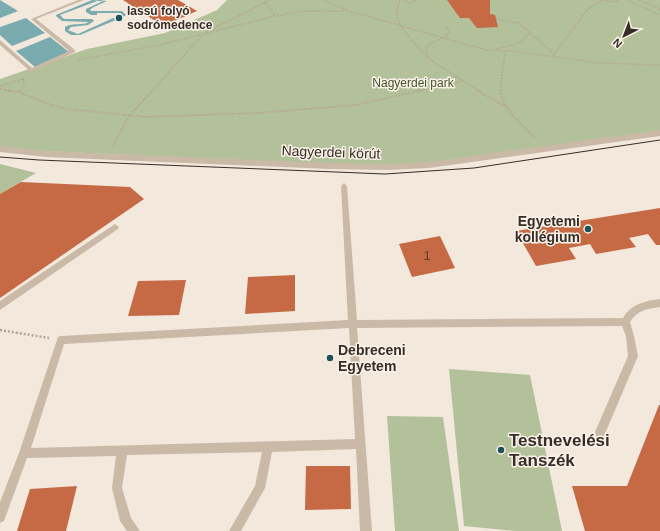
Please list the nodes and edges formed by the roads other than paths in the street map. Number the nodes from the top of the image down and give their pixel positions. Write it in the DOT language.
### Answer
graph roads {
  1 [pos="82,0"];
  2 [pos="0,42"];
  3 [pos="660,133"];
  4 [pos="0,149"];
  5 [pos="344,186"];
  6 [pos="115,227"];
  7 [pos="660,303"];
  8 [pos="0,306"];
  9 [pos="625,322"];
  10 [pos="352,324"];
  11 [pos="600,432"];
  12 [pos="360,444"];
  13 [pos="268,447"];
  14 [pos="122,450"];
  15 [pos="24,453"];
  16 [pos="2,505"];
  17 [pos="0,517"];
  18 [pos="134,531"];
  19 [pos="235,531"];
  20 [pos="366,531"];
  1 -- 2 [label="lane"];
  3 -- 4 [label="street, Nagyerdei körút"];
  5 -- 10 [label="lane"];
  6 -- 8 [label="lane"];
  7 -- 9 [label="lane"];
  9 -- 10 [label="lane"];
  9 -- 11 [label="lane"];
  10 -- 12 [label="lane"];
  10 -- 15 [label="lane"];
  12 -- 13 [label="lane"];
  12 -- 20 [label="lane"];
  13 -- 14 [label="lane"];
  13 -- 19 [label="lane"];
  14 -- 15 [label="lane"];
  14 -- 18 [label="lane"];
  15 -- 16 [label="lane"];
  16 -- 17 [label="lane"];
}
